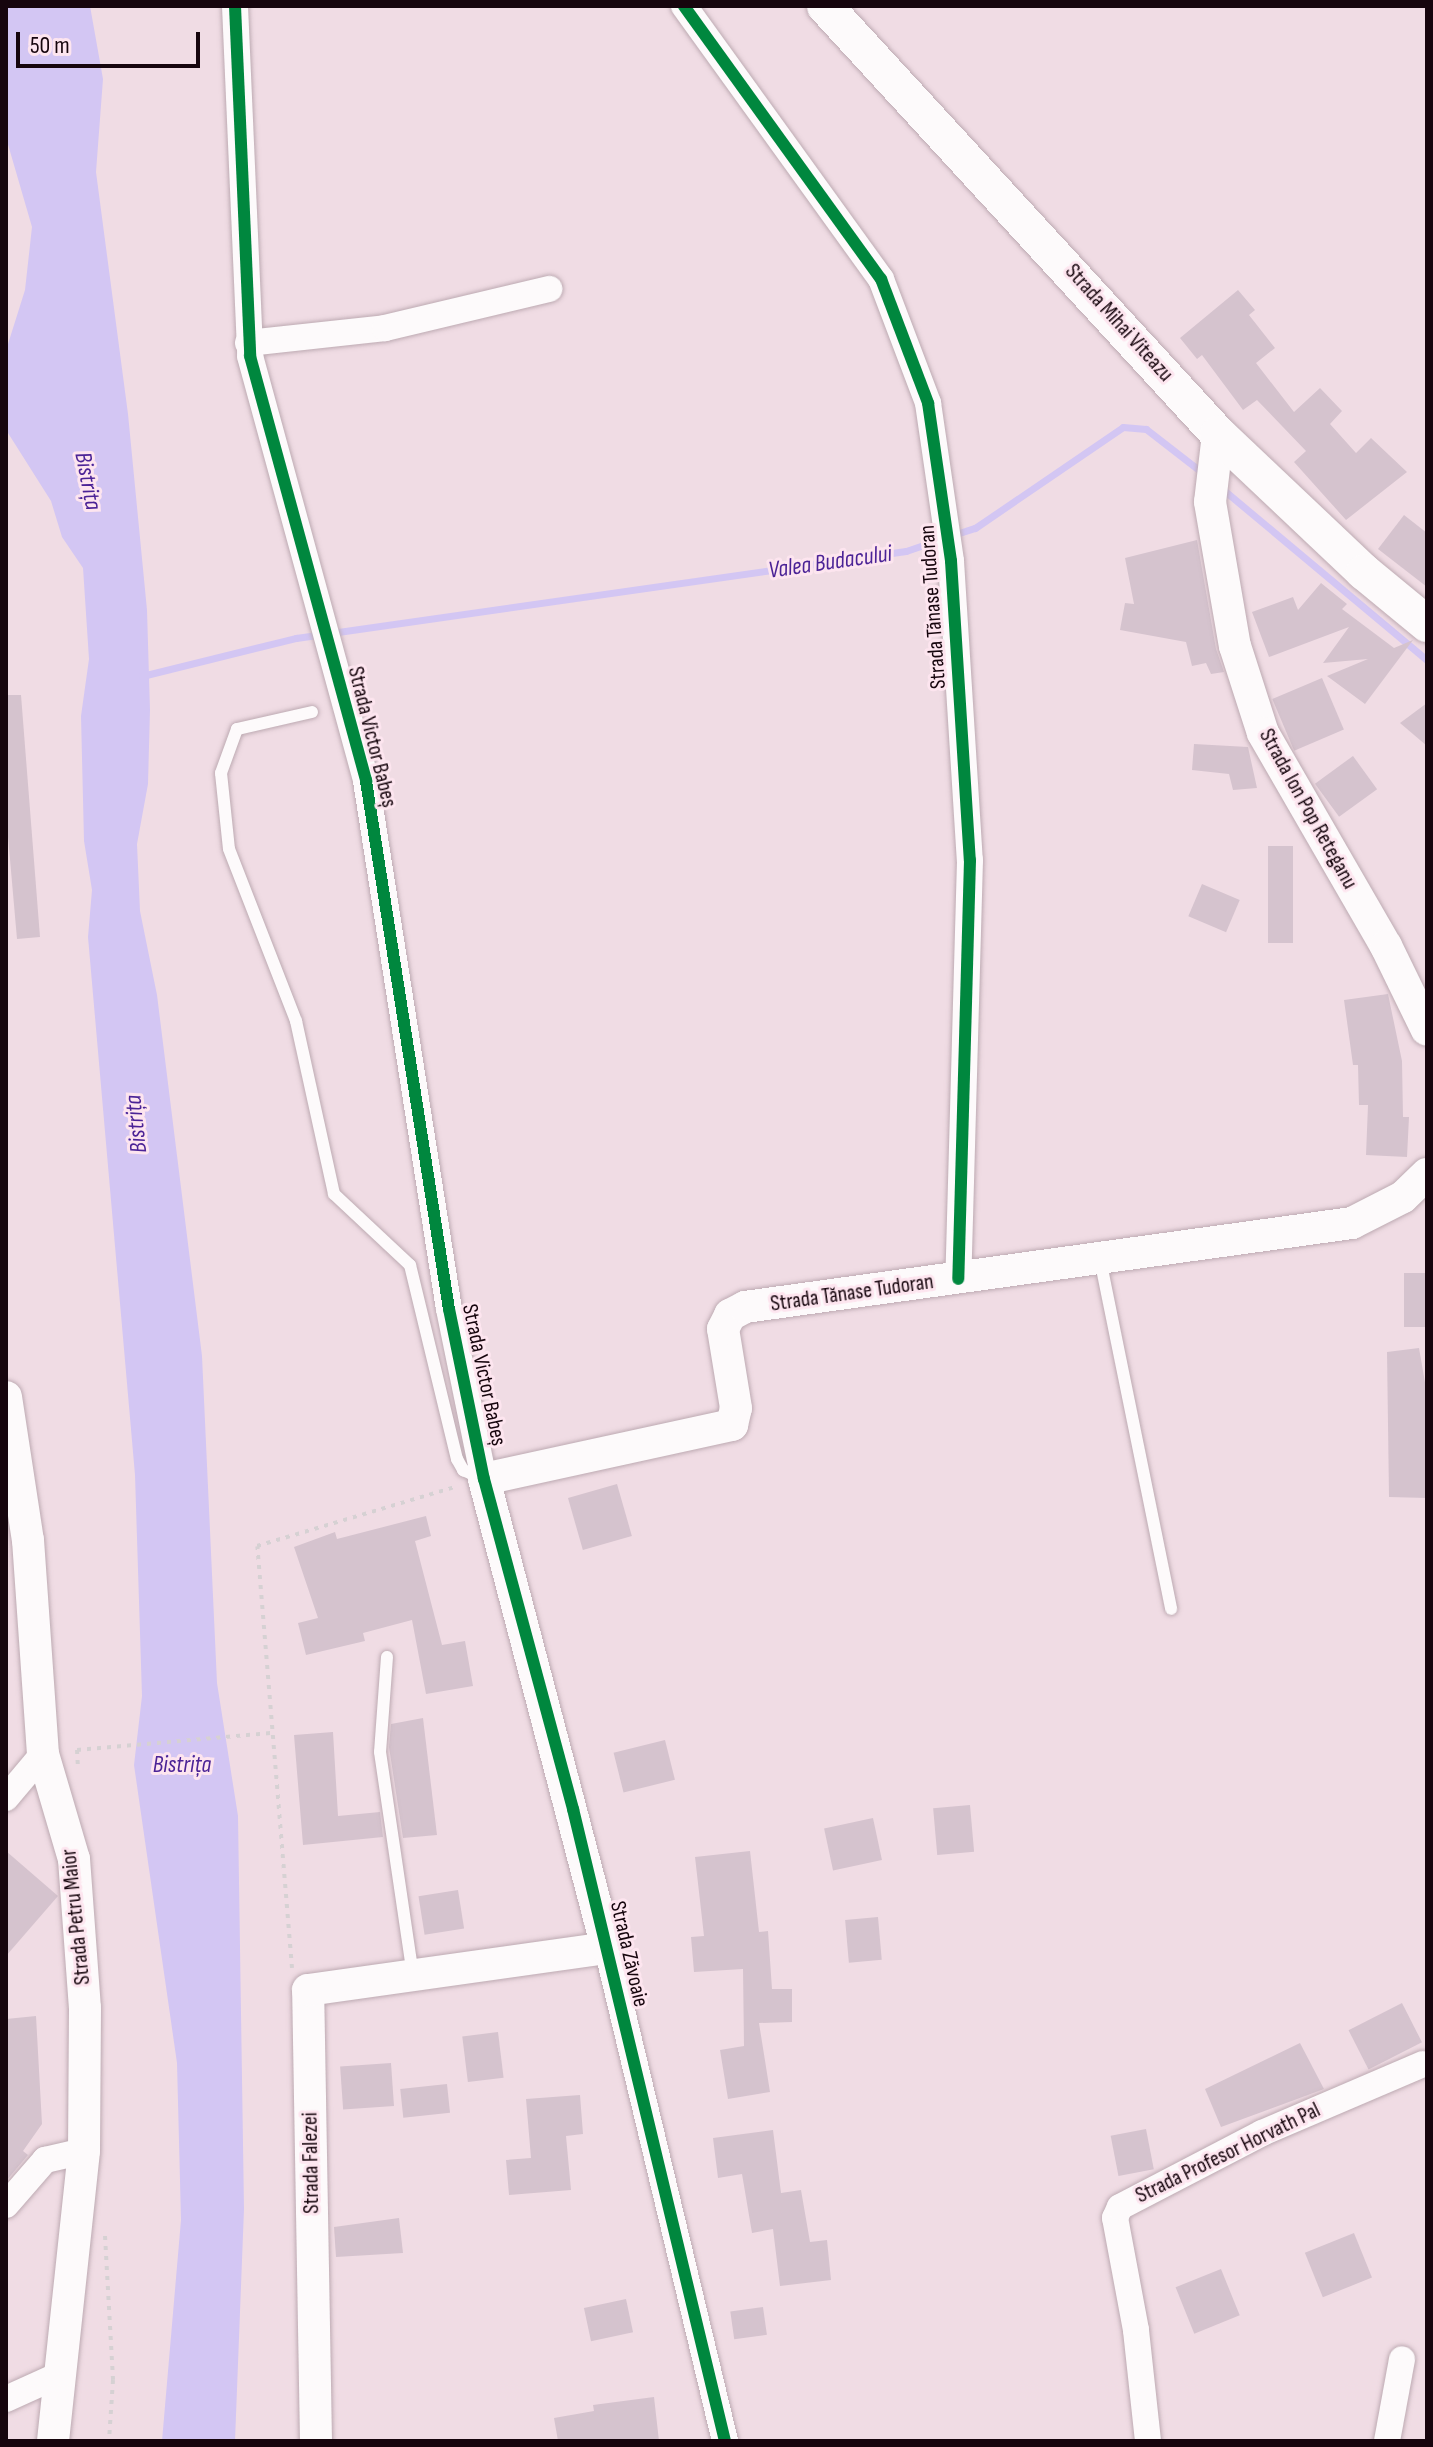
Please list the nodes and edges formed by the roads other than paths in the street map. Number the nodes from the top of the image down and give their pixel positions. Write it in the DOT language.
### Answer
graph roads {
  1 [pos="235,6"];
  2 [pos="684,6"];
  3 [pos="825,6"];
  4 [pos="549,289"];
  5 [pos="248,343"];
  6 [pos="1216,447"];
  7 [pos="1427,624"];
  8 [pos="312,712"];
  9 [pos="1427,1030"];
  10 [pos="1427,1174"];
  11 [pos="1100,1259"];
  12 [pos="958,1279"];
  13 [pos="7,1413"];
  14 [pos="484,1479"];
  15 [pos="1171,1609"];
  16 [pos="387,1657"];
  17 [pos="43,1754"];
  18 [pos="6,1798"];
  19 [pos="607,1948"];
  20 [pos="413,1975"];
  21 [pos="1423,2064"];
  22 [pos="84,2151"];
  23 [pos="6,2205"];
  24 [pos="1402,2359"];
  25 [pos="61,2374"];
  26 [pos="6,2399"];
  27 [pos="53,2441"];
  28 [pos="316,2441"];
  29 [pos="725,2441"];
  30 [pos="1148,2441"];
  31 [pos="1387,2441"];
  1 -- 5 [label="street, Strada Victor Babeș"];
  2 -- 12 [label="street, Strada Tănase Tudoran"];
  3 -- 6 [label="main road, Strada Mihai Viteazu"];
  4 -- 5 [label="street"];
  5 -- 14 [label="street, Strada Victor Babeș"];
  6 -- 7 [label="main road, Strada Mihai Viteazu"];
  6 -- 9 [label="street, Strada Ion Pop Reteganu"];
  8 -- 14 [label="lane"];
  10 -- 11 [label="street"];
  11 -- 12 [label="street"];
  11 -- 15 [label="lane"];
  12 -- 14 [label="street, Strada Tănase Tudoran"];
  13 -- 17 [label="street, Strada Petru Maior"];
  14 -- 19 [label="street, Strada Zăvoaie"];
  16 -- 20 [label="lane"];
  17 -- 18 [label="street"];
  17 -- 22 [label="street, Strada Petru Maior"];
  19 -- 20 [label="street"];
  19 -- 29 [label="street, Strada Zăvoaie"];
  20 -- 28 [label="street, Strada Falezei"];
  21 -- 30 [label="street, Strada Profesor Horvath Pal"];
  22 -- 23 [label="street"];
  22 -- 25 [label="street, Strada Petru Maior"];
  24 -- 31 [label="street"];
  25 -- 26 [label="street"];
  25 -- 27 [label="street, Strada Petru Maior"];
}
